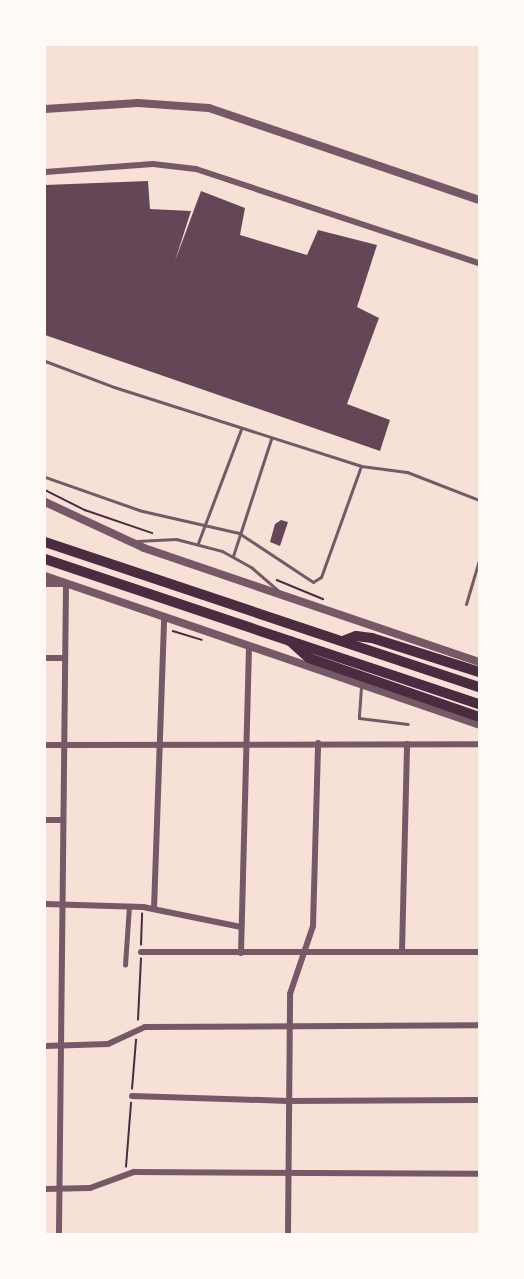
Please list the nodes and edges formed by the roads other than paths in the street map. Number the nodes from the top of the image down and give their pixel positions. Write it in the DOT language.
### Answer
graph roads {
  1 [pos="45,110"];
  2 [pos="45,172"];
  3 [pos="479,200"];
  4 [pos="479,263"];
  5 [pos="47,361"];
  6 [pos="241,429"];
  7 [pos="271,439"];
  8 [pos="361,466"];
  9 [pos="45,477"];
  10 [pos="479,500"];
  11 [pos="45,502"];
  12 [pos="208,524"];
  13 [pos="239,533"];
  14 [pos="45,542"];
  15 [pos="130,542"];
  16 [pos="198,543"];
  17 [pos="233,556"];
  18 [pos="45,559"];
  19 [pos="479,560"];
  20 [pos="45,576"];
  21 [pos="45,584"];
  22 [pos="66,584"];
  23 [pos="286,597"];
  24 [pos="466,604"];
  25 [pos="164,617"];
  26 [pos="290,641"];
  27 [pos="343,641"];
  28 [pos="249,648"];
  29 [pos="45,658"];
  30 [pos="65,658"];
  31 [pos="479,662"];
  32 [pos="479,672"];
  33 [pos="361,687"];
  34 [pos="479,687"];
  35 [pos="479,704"];
  36 [pos="479,717"];
  37 [pos="408,724"];
  38 [pos="479,725"];
  39 [pos="161,743"];
  40 [pos="247,743"];
  41 [pos="318,743"];
  42 [pos="407,744"];
  43 [pos="479,744"];
  44 [pos="45,745"];
  45 [pos="65,745"];
  46 [pos="45,820"];
  47 [pos="62,820"];
  48 [pos="45,904"];
  49 [pos="61,904"];
  50 [pos="129,906"];
  51 [pos="154,909"];
  52 [pos="241,927"];
  53 [pos="141,952"];
  54 [pos="402,952"];
  55 [pos="479,952"];
  56 [pos="241,953"];
  57 [pos="305,955"];
  58 [pos="124,965"];
  59 [pos="289,1025"];
  60 [pos="479,1025"];
  61 [pos="45,1046"];
  62 [pos="58,1046"];
  63 [pos="132,1096"];
  64 [pos="479,1100"];
  65 [pos="288,1101"];
  66 [pos="288,1174"];
  67 [pos="479,1174"];
  68 [pos="45,1189"];
  69 [pos="60,1189"];
  70 [pos="59,1234"];
  71 [pos="288,1234"];
  1 -- 3 [label="street"];
  2 -- 4 [label="street"];
  5 -- 6 [label="lane"];
  6 -- 7 [label="lane"];
  6 -- 12 [label="lane"];
  7 -- 8 [label="lane"];
  7 -- 13 [label="lane"];
  8 -- 10 [label="lane"];
  8 -- 13 [label="lane"];
  9 -- 12 [label="lane"];
  11 -- 15 [label="street"];
  12 -- 13 [label="lane"];
  12 -- 16 [label="lane"];
  13 -- 17 [label="lane"];
  14 -- 27 [label="highway"];
  15 -- 16 [label="lane"];
  15 -- 23 [label="street"];
  16 -- 17 [label="lane"];
  17 -- 23 [label="lane"];
  18 -- 26 [label="highway"];
  19 -- 24 [label="lane"];
  20 -- 22 [label="street"];
  21 -- 22 [label="street"];
  22 -- 25 [label="street"];
  22 -- 30 [label="street"];
  23 -- 31 [label="street"];
  25 -- 28 [label="street"];
  25 -- 39 [label="street"];
  26 -- 35 [label="highway"];
  26 -- 36 [label="highway"];
  27 -- 32 [label="highway"];
  27 -- 34 [label="highway"];
  28 -- 33 [label="street"];
  28 -- 40 [label="street"];
  29 -- 30 [label="street"];
  30 -- 45 [label="street"];
  33 -- 37 [label="lane"];
  33 -- 38 [label="street"];
  39 -- 40 [label="street"];
  39 -- 45 [label="street"];
  39 -- 51 [label="street"];
  40 -- 41 [label="street"];
  40 -- 52 [label="street"];
  41 -- 42 [label="street"];
  41 -- 57 [label="street"];
  42 -- 43 [label="street"];
  42 -- 54 [label="street"];
  44 -- 45 [label="street"];
  45 -- 47 [label="street"];
  46 -- 47 [label="street"];
  47 -- 49 [label="street"];
  48 -- 49 [label="street"];
  49 -- 50 [label="street"];
  49 -- 62 [label="street"];
  50 -- 51 [label="street"];
  50 -- 58 [label="street"];
  51 -- 52 [label="street"];
  52 -- 56 [label="street"];
  53 -- 56 [label="street"];
  54 -- 55 [label="street"];
  54 -- 57 [label="street"];
  56 -- 57 [label="street"];
  57 -- 59 [label="street"];
  59 -- 60 [label="street"];
  59 -- 62 [label="street"];
  59 -- 65 [label="street"];
  61 -- 62 [label="street"];
  62 -- 69 [label="street"];
  63 -- 65 [label="street"];
  64 -- 65 [label="street"];
  65 -- 66 [label="street"];
  66 -- 67 [label="street"];
  66 -- 69 [label="street"];
  66 -- 71 [label="street"];
  68 -- 69 [label="street"];
  69 -- 70 [label="street"];
}
